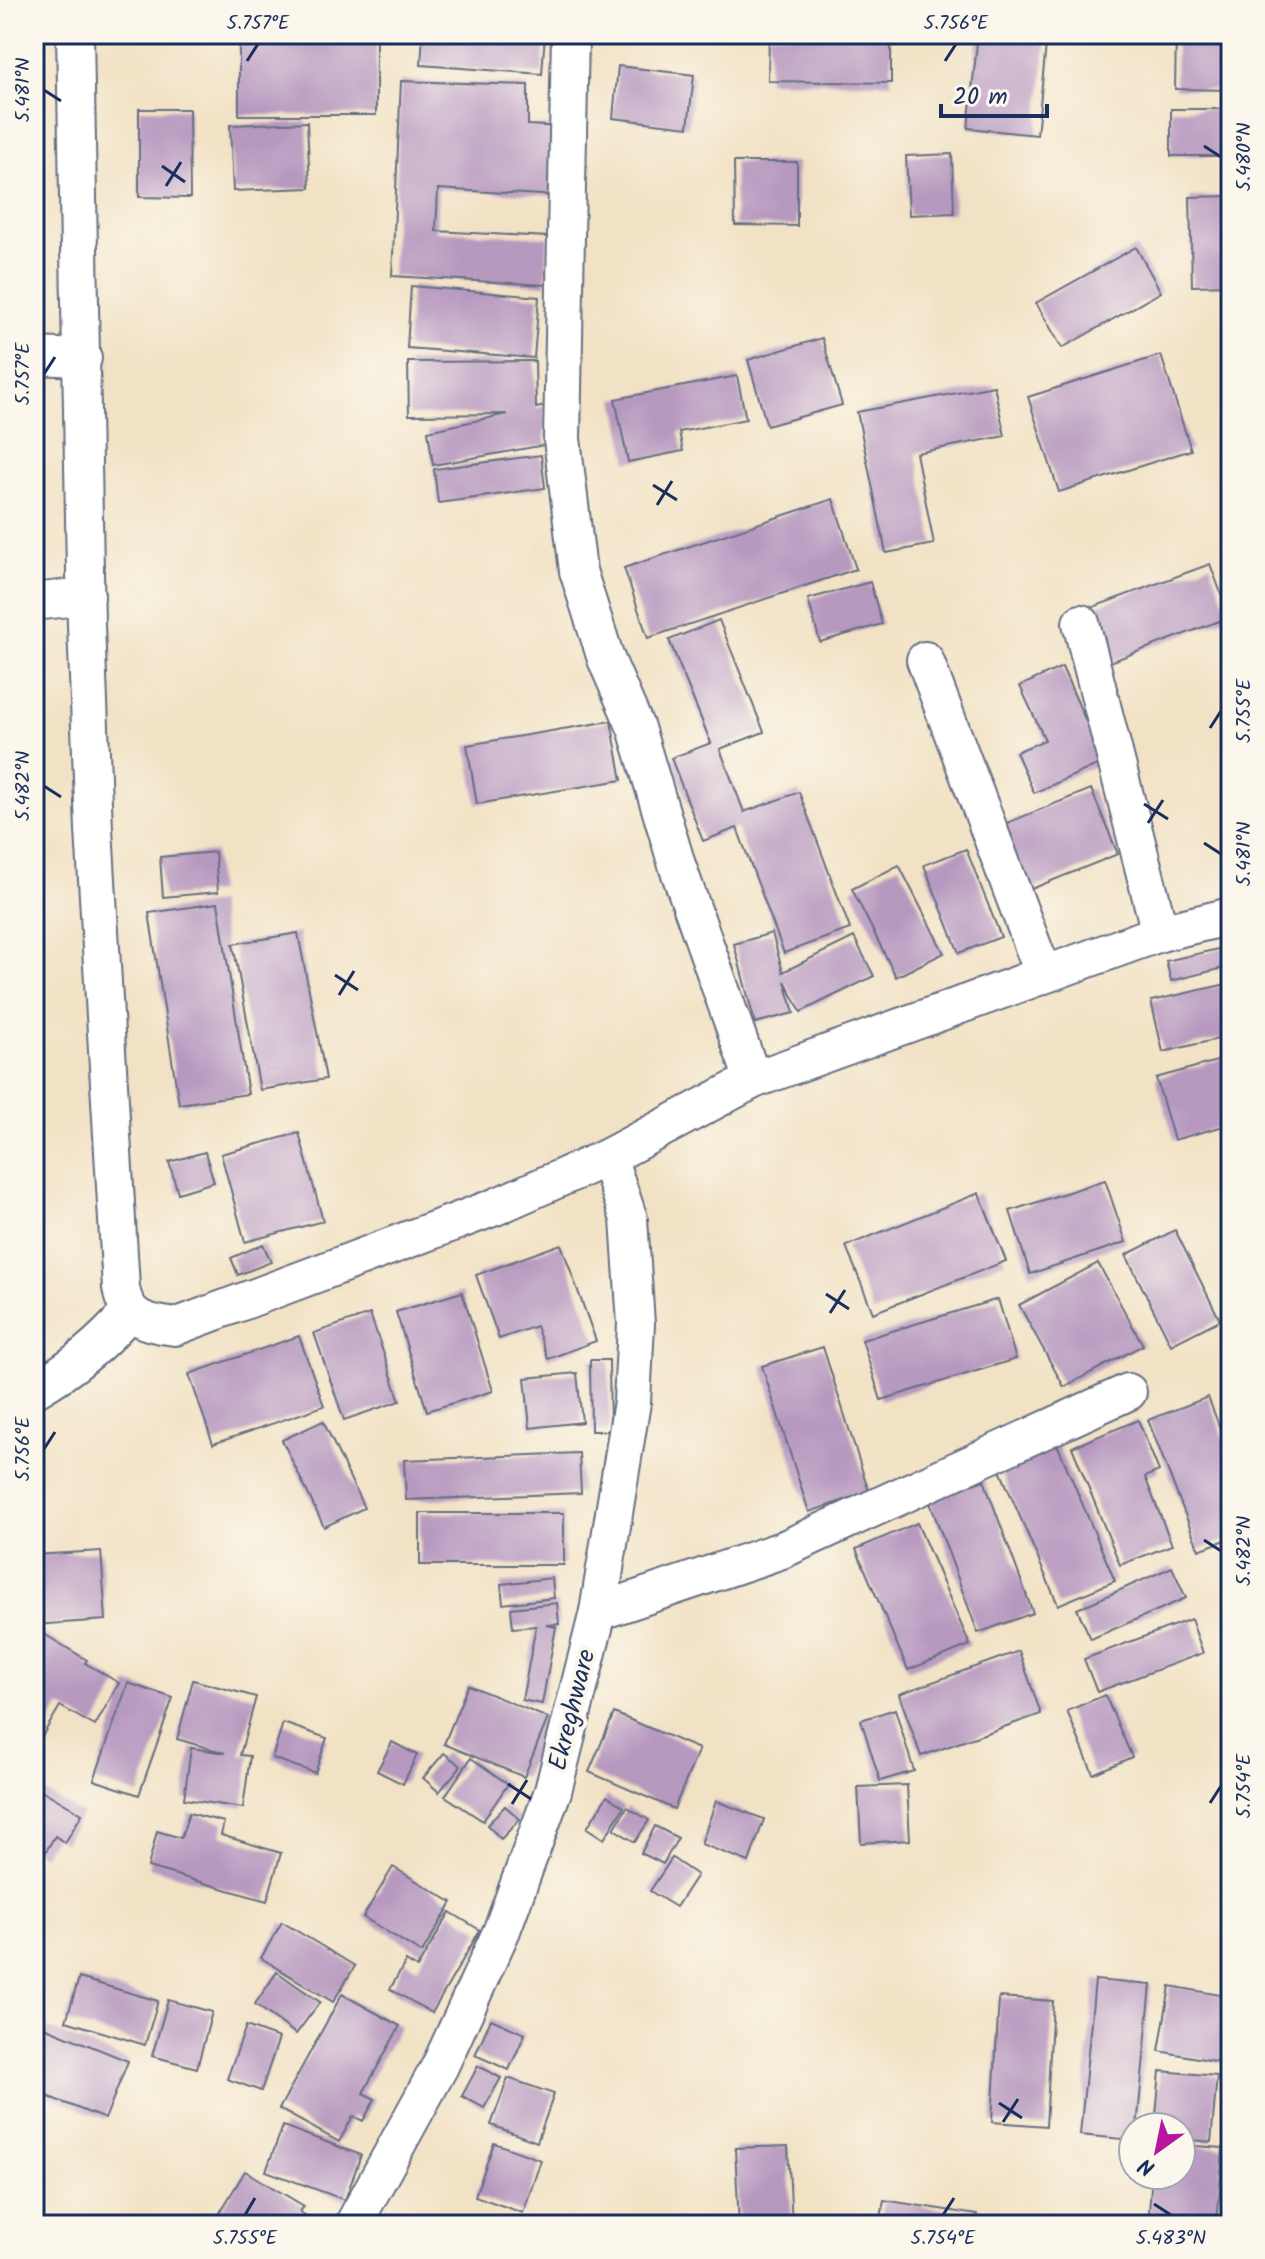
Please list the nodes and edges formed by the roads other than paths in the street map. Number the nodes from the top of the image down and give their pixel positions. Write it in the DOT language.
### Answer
graph roads {
  1 [pos="75,34"];
  2 [pos="570,34"];
  3 [pos="34,356"];
  4 [pos="83,358"];
  5 [pos="86,596"];
  6 [pos="34,602"];
  7 [pos="1081,623"];
  8 [pos="925,660"];
  9 [pos="1231,916"];
  10 [pos="1160,933"];
  11 [pos="1043,973"];
  12 [pos="753,1080"];
  13 [pos="608,1157"];
  14 [pos="129,1312"];
  15 [pos="34,1390"];
  16 [pos="1128,1392"];
  17 [pos="598,1612"];
  18 [pos="353,2225"];
  1 -- 4 [label="street"];
  2 -- 12 [label="street"];
  3 -- 4 [label="street"];
  4 -- 5 [label="street"];
  5 -- 6 [label="street"];
  5 -- 14 [label="street"];
  7 -- 10 [label="street"];
  8 -- 11 [label="street"];
  9 -- 10 [label="street"];
  10 -- 11 [label="street"];
  11 -- 12 [label="street"];
  12 -- 13 [label="street"];
  13 -- 14 [label="street"];
  13 -- 17 [label="street, Ekreghware"];
  14 -- 15 [label="street"];
  16 -- 17 [label="street"];
  17 -- 18 [label="street, Ekreghware"];
}
